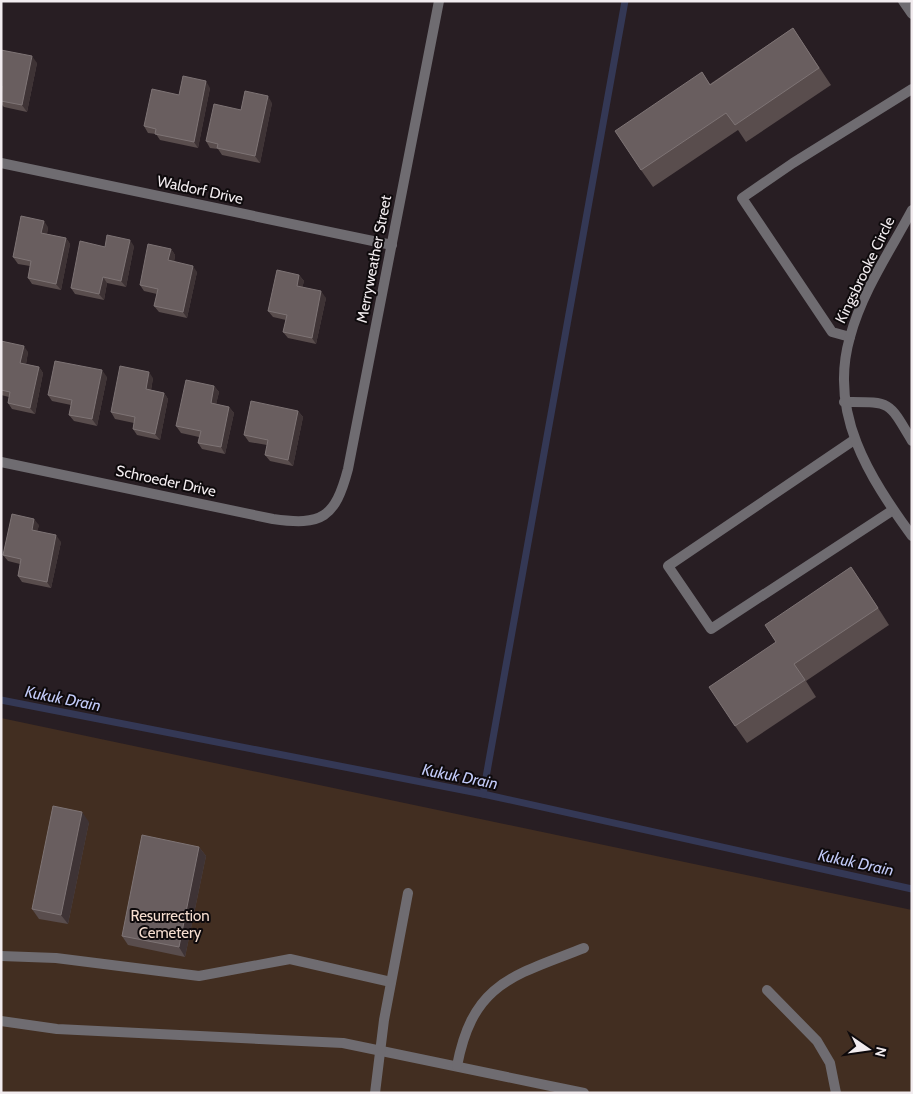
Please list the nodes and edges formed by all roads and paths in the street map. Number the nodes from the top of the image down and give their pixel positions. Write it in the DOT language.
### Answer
graph roads {
  1 [pos="440,1"];
  2 [pos="903,1"];
  3 [pos="912,14"];
  4 [pos="912,89"];
  5 [pos="1,163"];
  6 [pos="912,210"];
  7 [pos="392,245"];
  8 [pos="850,337"];
  9 [pos="844,402"];
  10 [pos="854,440"];
  11 [pos="912,440"];
  12 [pos="1,462"];
  13 [pos="893,510"];
  14 [pos="324,517"];
  15 [pos="912,536"];
  16 [pos="408,894"];
  17 [pos="584,948"];
  18 [pos="1,956"];
  19 [pos="391,982"];
  20 [pos="767,990"];
  21 [pos="1,1021"];
  22 [pos="379,1052"];
  23 [pos="457,1066"];
  24 [pos="375,1093"];
  25 [pos="584,1093"];
  26 [pos="836,1093"];
  1 -- 7 [label="street, Merryweather Street"];
  2 -- 3 [label="street"];
  4 -- 8 [label="street"];
  5 -- 7 [label="street, Waldorf Drive"];
  6 -- 8 [label="street, Kingsbrooke Circle"];
  7 -- 14 [label="street, Merryweather Street"];
  8 -- 9 [label="street, Kingsbrooke Circle"];
  9 -- 10 [label="street, Kingsbrooke Circle"];
  9 -- 11 [label="street"];
  10 -- 13 [label="street, Kingsbrooke Circle"];
  10 -- 13 [label="street"];
  12 -- 14 [label="street, Schroeder Drive"];
  13 -- 15 [label="street, Kingsbrooke Circle"];
  16 -- 19 [label="street"];
  17 -- 23 [label="street"];
  18 -- 19 [label="street"];
  19 -- 22 [label="street"];
  20 -- 26 [label="street"];
  21 -- 22 [label="street"];
  22 -- 23 [label="street"];
  22 -- 24 [label="street"];
  23 -- 25 [label="street"];
}
